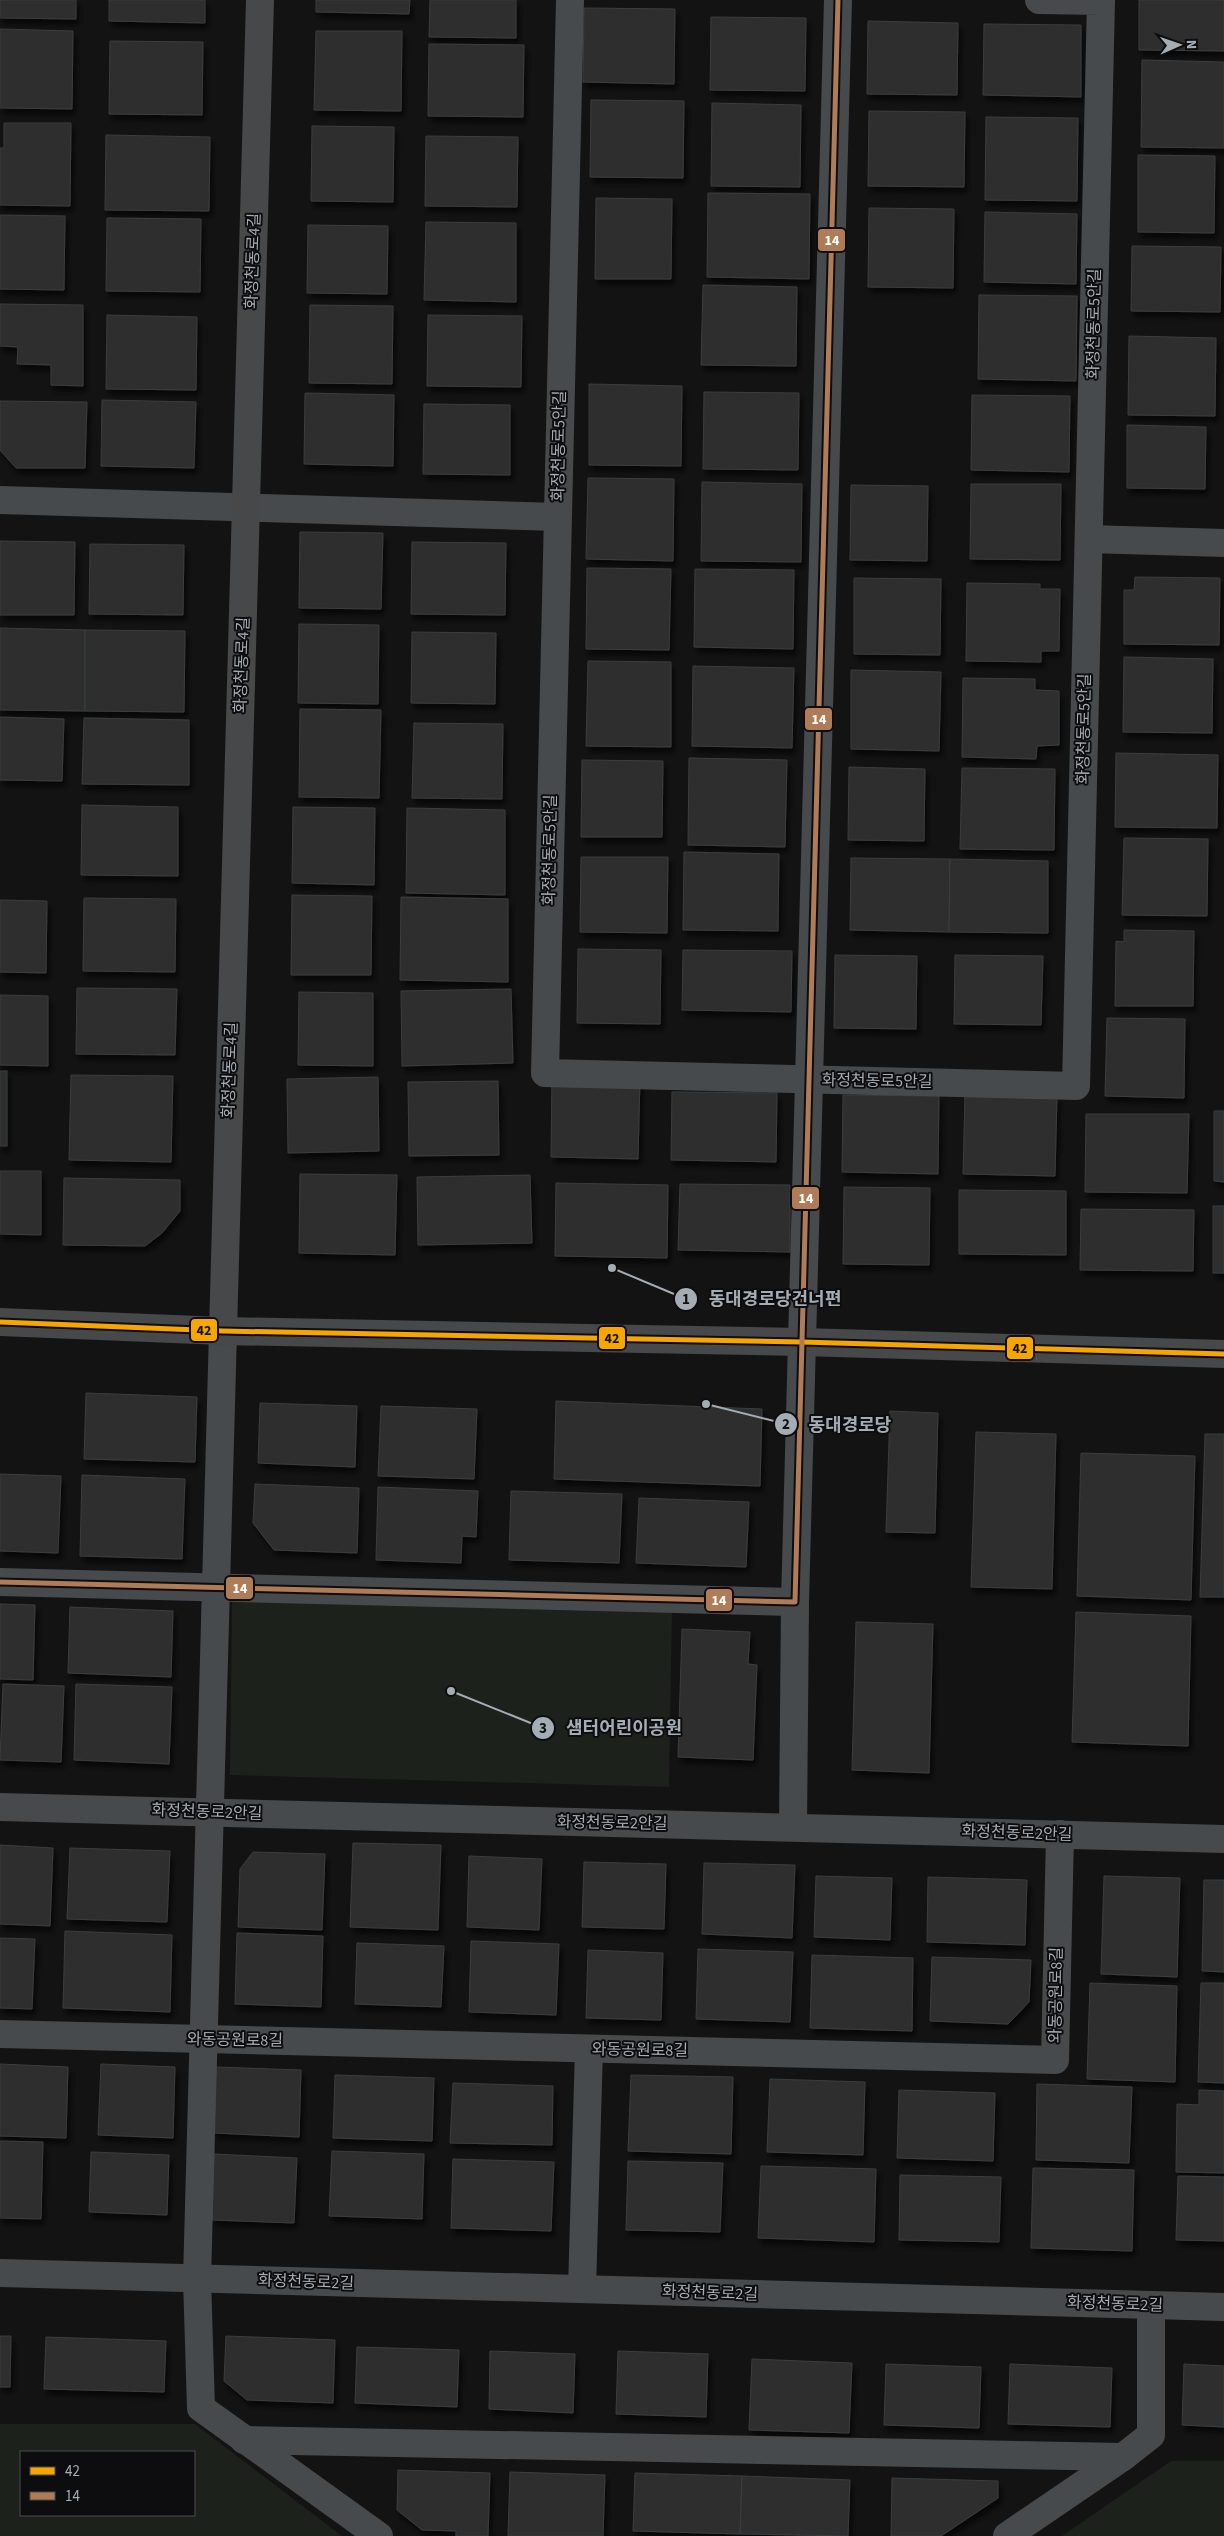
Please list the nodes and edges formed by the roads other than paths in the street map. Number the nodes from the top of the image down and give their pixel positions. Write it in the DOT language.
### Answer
graph roads {
  1 [pos="260,0"];
  2 [pos="570,0"];
  3 [pos="838,0"];
  4 [pos="1039,0"];
  5 [pos="0,500"];
  6 [pos="246,506"];
  7 [pos="557,517"];
  8 [pos="1089,539"];
  9 [pos="1224,543"];
  10 [pos="809,1079"];
  11 [pos="0,1322"];
  12 [pos="223,1331"];
  13 [pos="802,1342"];
  14 [pos="1224,1354"];
  15 [pos="0,1582"];
  16 [pos="216,1588"];
  17 [pos="795,1602"];
  18 [pos="0,1807"];
  19 [pos="210,1812"];
  20 [pos="793,1827"];
  21 [pos="1060,1834"];
  22 [pos="1224,1839"];
  23 [pos="0,2034"];
  24 [pos="203,2040"];
  25 [pos="589,2049"];
  26 [pos="0,2273"];
  27 [pos="197,2279"];
  28 [pos="582,2289"];
  29 [pos="1151,2305"];
  30 [pos="1224,2307"];
  31 [pos="244,2440"];
  32 [pos="1122,2457"];
  33 [pos="379,2536"];
  34 [pos="1007,2536"];
  1 -- 6 [label="street, 화정천동로4길"];
  2 -- 7 [label="street, 화정천동로5안길"];
  3 -- 10 [label="street"];
  4 -- 8 [label="street, 화정천동로5안길"];
  5 -- 6 [label="street"];
  6 -- 7 [label="street"];
  6 -- 12 [label="street, 화정천동로4길"];
  7 -- 10 [label="street, 화정천동로5안길"];
  8 -- 9 [label="street"];
  8 -- 10 [label="street, 화정천동로5안길"];
  10 -- 13 [label="street"];
  11 -- 12 [label="street"];
  12 -- 13 [label="street"];
  12 -- 16 [label="street"];
  13 -- 14 [label="street"];
  13 -- 17 [label="street"];
  15 -- 16 [label="street"];
  16 -- 17 [label="street"];
  16 -- 19 [label="street"];
  17 -- 20 [label="street"];
  18 -- 19 [label="street, 화정천동로2안길"];
  19 -- 20 [label="street, 화정천동로2안길"];
  19 -- 24 [label="street"];
  20 -- 21 [label="street, 화정천동로2안길"];
  21 -- 22 [label="street, 화정천동로2안길"];
  21 -- 25 [label="street, 와동공원로8길"];
  23 -- 24 [label="street, 와동공원로8길"];
  24 -- 25 [label="street, 와동공원로8길"];
  24 -- 27 [label="street"];
  25 -- 28 [label="street"];
  26 -- 27 [label="street, 화정천동로2길"];
  27 -- 28 [label="street, 화정천동로2길"];
  27 -- 31 [label="street"];
  28 -- 29 [label="street, 화정천동로2길"];
  29 -- 30 [label="street, 화정천동로2길"];
  29 -- 32 [label="street"];
  31 -- 32 [label="street"];
  31 -- 33 [label="street"];
  32 -- 34 [label="street"];
}
